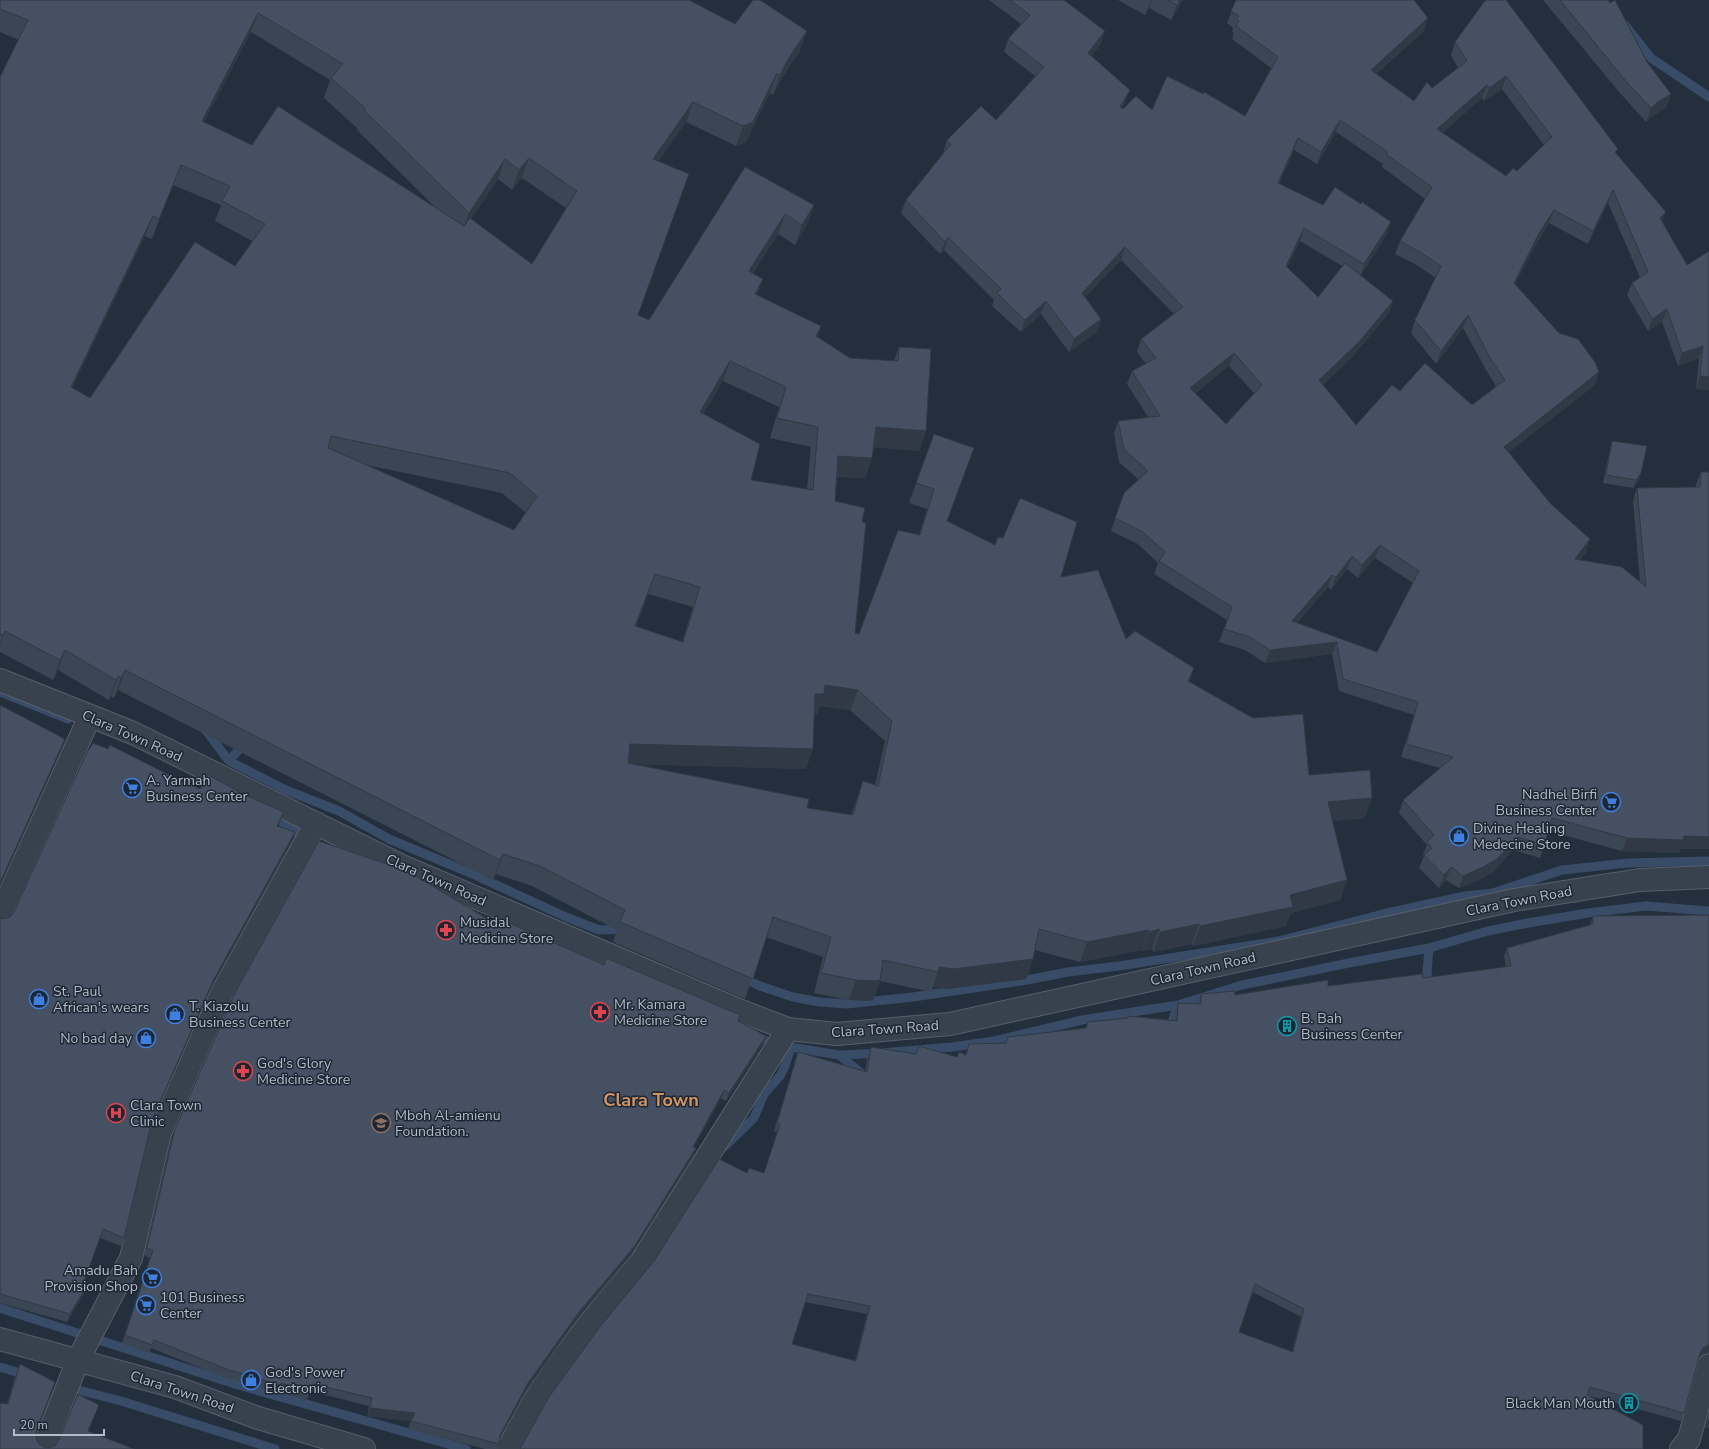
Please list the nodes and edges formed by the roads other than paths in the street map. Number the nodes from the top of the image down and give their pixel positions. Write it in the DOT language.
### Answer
graph roads {
  1 [pos="0,680"];
  2 [pos="90,716"];
  3 [pos="316,822"];
  4 [pos="1709,877"];
  5 [pos="0,915"];
  6 [pos="788,1029"];
  7 [pos="0,1339"];
  8 [pos="78,1360"];
  9 [pos="1709,1365"];
  10 [pos="43,1449"];
  11 [pos="364,1449"];
  12 [pos="508,1449"];
  13 [pos="1681,1449"];
  1 -- 2 [label="street, Clara Town Road"];
  2 -- 3 [label="street, Clara Town Road"];
  2 -- 5 [label="street"];
  3 -- 6 [label="street, Clara Town Road"];
  3 -- 8 [label="street"];
  4 -- 6 [label="street, Clara Town Road"];
  6 -- 12 [label="street"];
  7 -- 8 [label="street, Clara Town Road"];
  8 -- 10 [label="street"];
  8 -- 11 [label="street, Clara Town Road"];
  9 -- 13 [label="street"];
}
